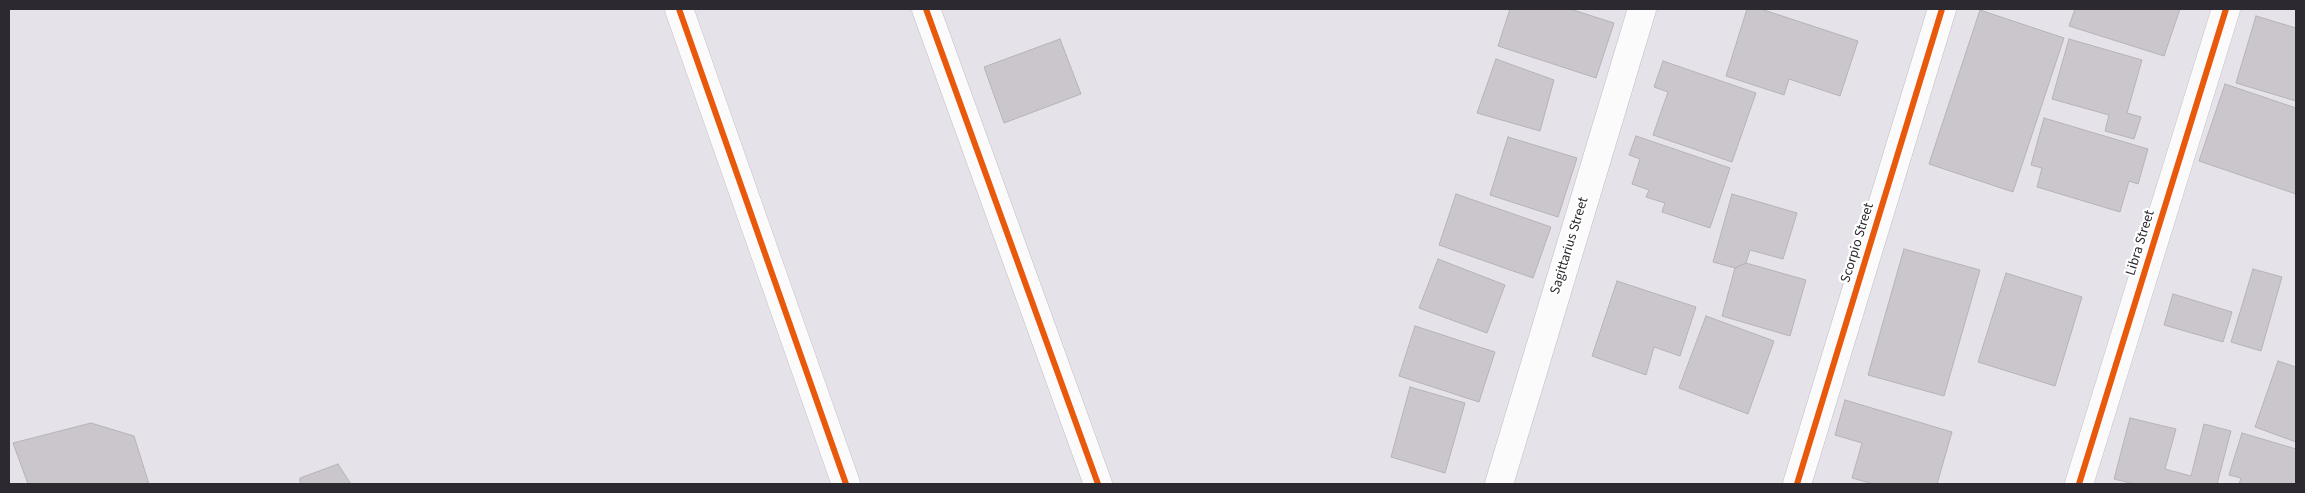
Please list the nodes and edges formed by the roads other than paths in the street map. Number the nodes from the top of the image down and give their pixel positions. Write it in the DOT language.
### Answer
graph roads {
  1 [pos="678,9"];
  2 [pos="926,9"];
  3 [pos="1642,9"];
  4 [pos="1942,9"];
  5 [pos="2226,9"];
  6 [pos="846,484"];
  7 [pos="1098,484"];
  8 [pos="1499,484"];
  9 [pos="1797,484"];
  10 [pos="2079,484"];
  1 -- 6 [label="street"];
  2 -- 7 [label="street"];
  3 -- 8 [label="street, Sagittarius Street"];
  4 -- 9 [label="street, Scorpio Street"];
  5 -- 10 [label="street, Libra Street"];
}
